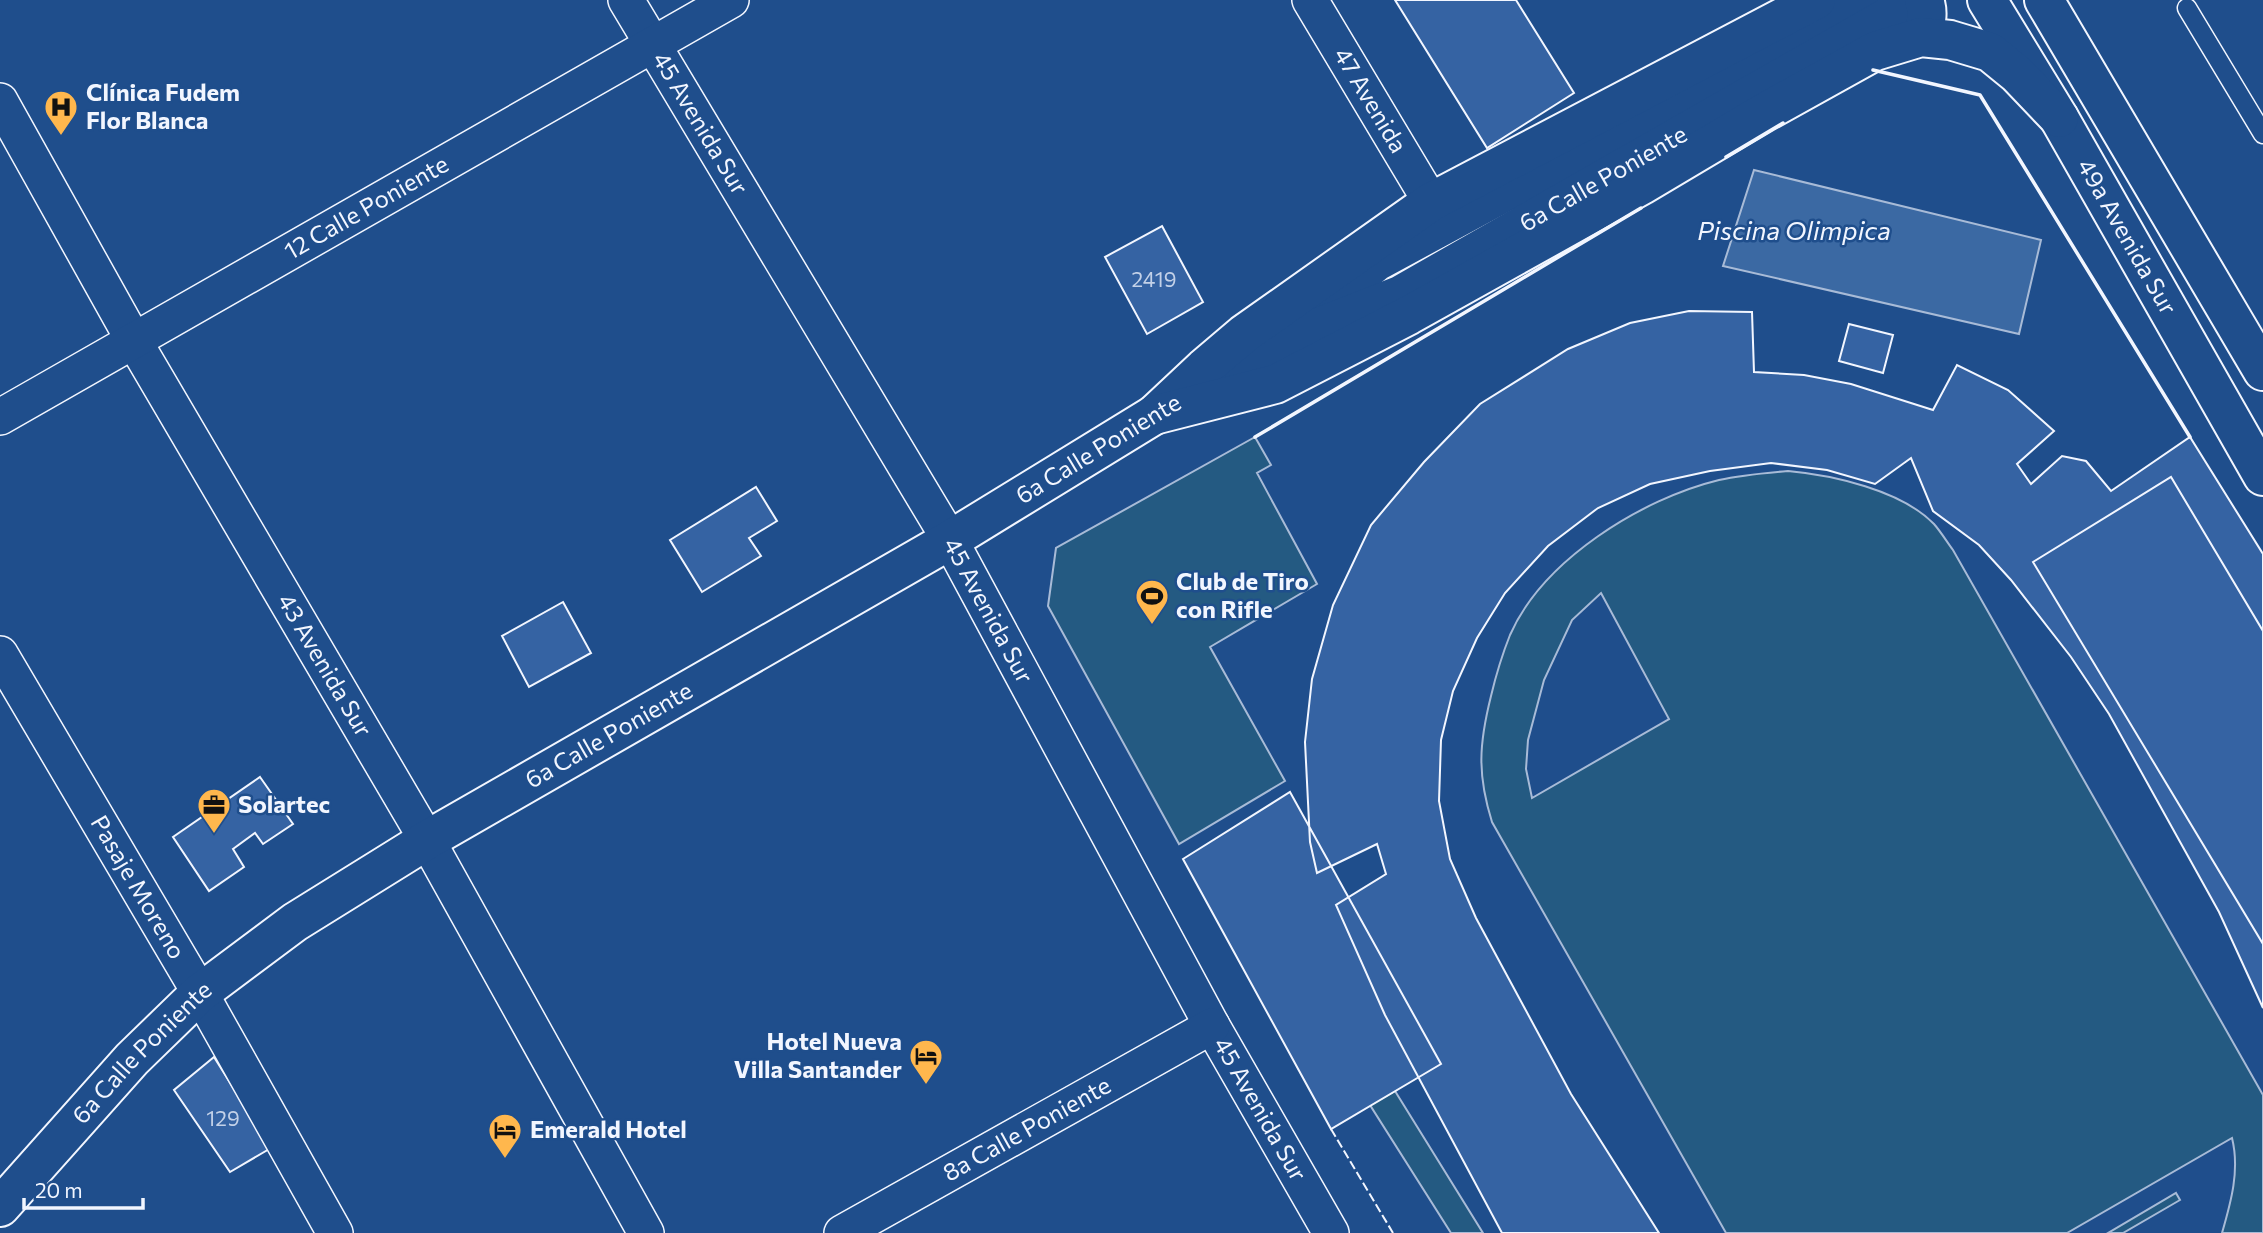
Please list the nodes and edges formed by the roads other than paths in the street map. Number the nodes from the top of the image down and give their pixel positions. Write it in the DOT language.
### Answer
graph roads {
  1 [pos="626,0"];
  2 [pos="731,0"];
  3 [pos="1310,0"];
  4 [pos="1816,0"];
  5 [pos="1860,0"];
  6 [pos="1987,0"];
  7 [pos="2044,0"];
  8 [pos="2062,0"];
  9 [pos="2187,8"];
  10 [pos="1921,12"];
  11 [pos="652,47"];
  12 [pos="2088,76"];
  13 [pos="0,101"];
  14 [pos="2059,118"];
  15 [pos="2263,134"];
  16 [pos="1431,202"];
  17 [pos="134,341"];
  18 [pos="1280,342"];
  19 [pos="2263,371"];
  20 [pos="1154,415"];
  21 [pos="0,417"];
  22 [pos="2263,476"];
  23 [pos="950,540"];
  24 [pos="0,654"];
  25 [pos="427,840"];
  26 [pos="200,993"];
  27 [pos="1212,1027"];
  28 [pos="0,1207"];
  29 [pos="335,1233"];
  30 [pos="646,1233"];
  31 [pos="842,1233"];
  32 [pos="1331,1233"];
  1 -- 11 [label="street, 45 Avenida Sur"];
  2 -- 11 [label="street, 12 Calle Poniente"];
  3 -- 16 [label="street, 47 Avenida"];
  4 -- 16 [label="street"];
  5 -- 18 [label="street, 6a Calle Poniente"];
  6 -- 14 [label="street, 49a Avenida Sur"];
  7 -- 12 [label="street, 49a Avenida Sur"];
  8 -- 12 [label="street"];
  9 -- 15 [label="lane"];
  10 -- 14 [label="street"];
  10 -- 18 [label="street, 6a Calle Poniente"];
  10 -- 20 [label="street"];
  11 -- 17 [label="street, 12 Calle Poniente"];
  11 -- 23 [label="street, 45 Avenida Sur"];
  12 -- 19 [label="street, 49a Avenida Sur"];
  13 -- 17 [label="street, 43 Avenida Sur"];
  14 -- 22 [label="street, 49a Avenida Sur"];
  16 -- 20 [label="street"];
  17 -- 21 [label="street, 12 Calle Poniente"];
  17 -- 25 [label="street, 43 Avenida Sur"];
  18 -- 20 [label="street, 6a Calle Poniente"];
  20 -- 23 [label="street, 6a Calle Poniente"];
  23 -- 25 [label="street, 6a Calle Poniente"];
  23 -- 27 [label="street, 45 Avenida Sur"];
  24 -- 26 [label="street, Pasaje Moreno"];
  25 -- 26 [label="street, 6a Calle Poniente"];
  25 -- 30 [label="street, 43 Avenida Sur"];
  26 -- 28 [label="street, 6a Calle Poniente"];
  26 -- 29 [label="street, Pasaje Moreno"];
  27 -- 31 [label="street, 8a Calle Poniente"];
  27 -- 32 [label="street, 45 Avenida Sur"];
}
